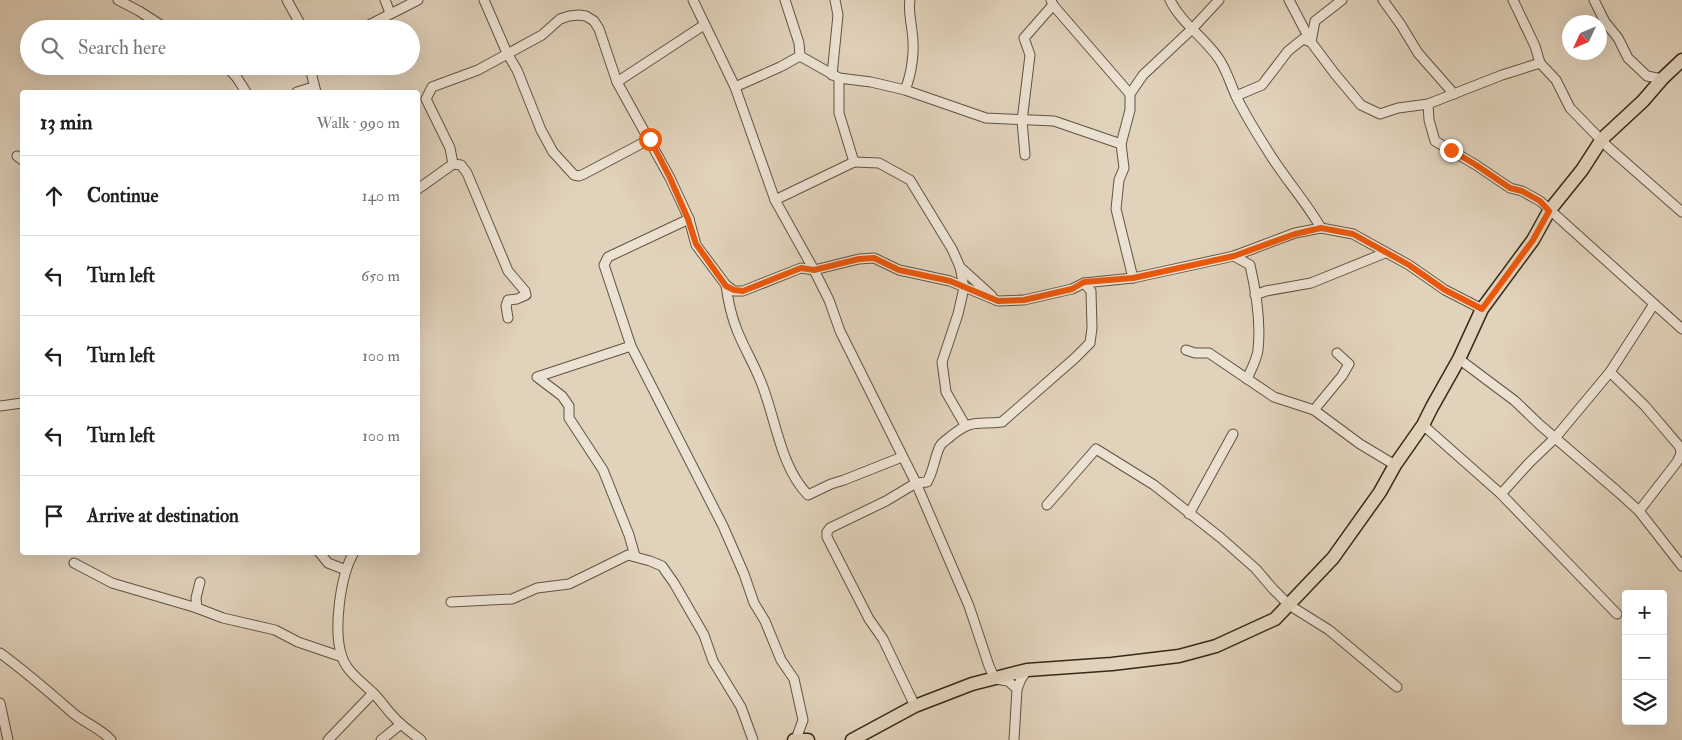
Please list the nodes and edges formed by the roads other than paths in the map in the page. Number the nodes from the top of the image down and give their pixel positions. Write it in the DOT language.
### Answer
graph roads {
  1 [pos="118,0"];
  2 [pos="287,0"];
  3 [pos="385,0"];
  4 [pos="418,0"];
  5 [pos="484,0"];
  6 [pos="693,0"];
  7 [pos="784,0"];
  8 [pos="835,0"];
  9 [pos="910,0"];
  10 [pos="1170,0"];
  11 [pos="1219,0"];
  12 [pos="1289,0"];
  13 [pos="1342,0"];
  14 [pos="1383,0"];
  15 [pos="1513,0"];
  16 [pos="1594,0"];
  17 [pos="1052,3"];
  18 [pos="390,13"];
  19 [pos="153,20"];
  20 [pos="298,20"];
  21 [pos="377,20"];
  22 [pos="704,25"];
  23 [pos="1192,29"];
  24 [pos="1311,42"];
  25 [pos="508,53"];
  26 [pos="800,56"];
  27 [pos="1682,60"];
  28 [pos="1540,63"];
  29 [pos="234,75"];
  30 [pos="312,75"];
  31 [pos="836,76"];
  32 [pos="1662,79"];
  33 [pos="617,82"];
  34 [pos="734,87"];
  35 [pos="245,90"];
  36 [pos="315,90"];
  37 [pos="905,90"];
  38 [pos="1130,94"];
  39 [pos="1454,94"];
  40 [pos="1236,96"];
  41 [pos="1428,104"];
  42 [pos="1022,120"];
  43 [pos="650,139"];
  44 [pos="1602,139"];
  45 [pos="1121,144"];
  46 [pos="1026,156"];
  47 [pos="854,162"];
  48 [pos="454,164"];
  49 [pos="420,188"];
  50 [pos="775,200"];
  51 [pos="1549,211"];
  52 [pos="1682,212"];
  53 [pos="688,219"];
  54 [pos="1321,228"];
  55 [pos="1386,252"];
  56 [pos="1234,256"];
  57 [pos="960,267"];
  58 [pos="814,270"];
  59 [pos="1133,278"];
  60 [pos="1084,282"];
  61 [pos="726,286"];
  62 [pos="964,288"];
  63 [pos="1255,295"];
  64 [pos="998,301"];
  65 [pos="1654,304"];
  66 [pos="1482,309"];
  67 [pos="508,318"];
  68 [pos="1682,329"];
  69 [pos="632,346"];
  70 [pos="1186,350"];
  71 [pos="1337,353"];
  72 [pos="1459,359"];
  73 [pos="1610,372"];
  74 [pos="1247,379"];
  75 [pos="20,403"];
  76 [pos="0,406"];
  77 [pos="1314,410"];
  78 [pos="1423,424"];
  79 [pos="965,425"];
  80 [pos="1233,434"];
  81 [pos="1556,438"];
  82 [pos="902,457"];
  83 [pos="1395,465"];
  84 [pos="916,483"];
  85 [pos="1501,494"];
  86 [pos="1047,505"];
  87 [pos="1639,511"];
  88 [pos="1188,514"];
  89 [pos="321,555"];
  90 [pos="353,555"];
  91 [pos="635,556"];
  92 [pos="74,563"];
  93 [pos="1682,566"];
  94 [pos="346,570"];
  95 [pos="200,582"];
  96 [pos="451,602"];
  97 [pos="1290,605"];
  98 [pos="197,608"];
  99 [pos="1617,614"];
  100 [pos="0,653"];
  101 [pos="342,657"];
  102 [pos="1027,670"];
  103 [pos="996,679"];
  104 [pos="1397,687"];
  105 [pos="1017,689"];
  106 [pos="373,693"];
  107 [pos="0,703"];
  108 [pos="915,706"];
  109 [pos="401,724"];
  110 [pos="419,739"];
  111 [pos="8,740"];
  112 [pos="111,740"];
  113 [pos="328,740"];
  114 [pos="381,740"];
  115 [pos="753,740"];
  116 [pos="799,740"];
  117 [pos="852,740"];
  118 [pos="1014,740"];
  1 -- 19 [label="street"];
  2 -- 20 [label="street"];
  3 -- 18 [label="street"];
  4 -- 18 [label="street"];
  5 -- 25 [label="street"];
  6 -- 22 [label="street"];
  7 -- 26 [label="street"];
  8 -- 31 [label="street"];
  9 -- 37 [label="street"];
  10 -- 23 [label="street"];
  11 -- 23 [label="street"];
  12 -- 24 [label="street"];
  13 -- 24 [label="street"];
  14 -- 39 [label="street"];
  15 -- 28 [label="street"];
  16 -- 32 [label="street"];
  17 -- 38 [label="street"];
  17 -- 42 [label="street"];
  18 -- 21 [label="street"];
  22 -- 33 [label="street"];
  22 -- 34 [label="street"];
  23 -- 38 [label="street"];
  23 -- 40 [label="street"];
  24 -- 40 [label="street"];
  24 -- 41 [label="street"];
  25 -- 33 [label="street"];
  25 -- 43 [label="street"];
  25 -- 48 [label="street"];
  26 -- 31 [label="street"];
  26 -- 34 [label="street"];
  27 -- 32 [label="main road"];
  28 -- 39 [label="street"];
  28 -- 44 [label="street"];
  29 -- 35 [label="street"];
  30 -- 36 [label="street"];
  31 -- 37 [label="street"];
  31 -- 47 [label="street"];
  32 -- 44 [label="main road"];
  33 -- 43 [label="street"];
  34 -- 50 [label="street"];
  37 -- 42 [label="street"];
  38 -- 45 [label="street"];
  39 -- 41 [label="street"];
  40 -- 54 [label="street"];
  41 -- 51 [label="street"];
  42 -- 45 [label="street"];
  42 -- 46 [label="street"];
  43 -- 53 [label="street"];
  44 -- 51 [label="main road"];
  44 -- 52 [label="street"];
  45 -- 59 [label="street"];
  47 -- 50 [label="street"];
  47 -- 57 [label="street"];
  48 -- 49 [label="street"];
  48 -- 67 [label="street"];
  50 -- 58 [label="street"];
  51 -- 65 [label="street"];
  51 -- 66 [label="main road"];
  53 -- 61 [label="street"];
  53 -- 69 [label="street"];
  54 -- 55 [label="street"];
  54 -- 56 [label="street"];
  55 -- 63 [label="street"];
  55 -- 66 [label="street"];
  56 -- 59 [label="street"];
  56 -- 63 [label="street"];
  57 -- 62 [label="street"];
  57 -- 64 [label="street"];
  58 -- 61 [label="street"];
  58 -- 62 [label="street"];
  58 -- 82 [label="street"];
  59 -- 60 [label="street"];
  60 -- 64 [label="street"];
  60 -- 79 [label="street"];
  61 -- 82 [label="street"];
  62 -- 64 [label="street"];
  62 -- 79 [label="street"];
  63 -- 74 [label="street"];
  65 -- 68 [label="street"];
  65 -- 73 [label="street"];
  66 -- 72 [label="main road"];
  69 -- 91 [label="street"];
  69 -- 116 [label="street"];
  70 -- 74 [label="street"];
  71 -- 77 [label="street"];
  72 -- 78 [label="main road"];
  72 -- 81 [label="street"];
  73 -- 81 [label="street"];
  73 -- 87 [label="street"];
  74 -- 77 [label="street"];
  75 -- 76 [label="street"];
  77 -- 83 [label="street"];
  78 -- 83 [label="main road"];
  78 -- 85 [label="street"];
  79 -- 84 [label="street"];
  80 -- 88 [label="street"];
  81 -- 85 [label="street"];
  81 -- 87 [label="street"];
  82 -- 84 [label="street"];
  83 -- 97 [label="main road"];
  84 -- 103 [label="street"];
  84 -- 108 [label="street"];
  85 -- 99 [label="street"];
  86 -- 88 [label="street"];
  87 -- 93 [label="street"];
  88 -- 97 [label="street"];
  89 -- 94 [label="street"];
  90 -- 94 [label="street"];
  91 -- 96 [label="street"];
  91 -- 115 [label="street"];
  92 -- 98 [label="street"];
  94 -- 101 [label="street"];
  95 -- 98 [label="street"];
  97 -- 102 [label="main road"];
  97 -- 104 [label="street"];
  98 -- 101 [label="street"];
  100 -- 112 [label="street"];
  101 -- 106 [label="street"];
  102 -- 103 [label="main road"];
  102 -- 105 [label="street"];
  103 -- 105 [label="street"];
  103 -- 108 [label="main road"];
  105 -- 118 [label="street"];
  106 -- 109 [label="street"];
  106 -- 113 [label="street"];
  107 -- 111 [label="street"];
  108 -- 117 [label="main road"];
  109 -- 110 [label="street"];
  109 -- 114 [label="street"];
}
